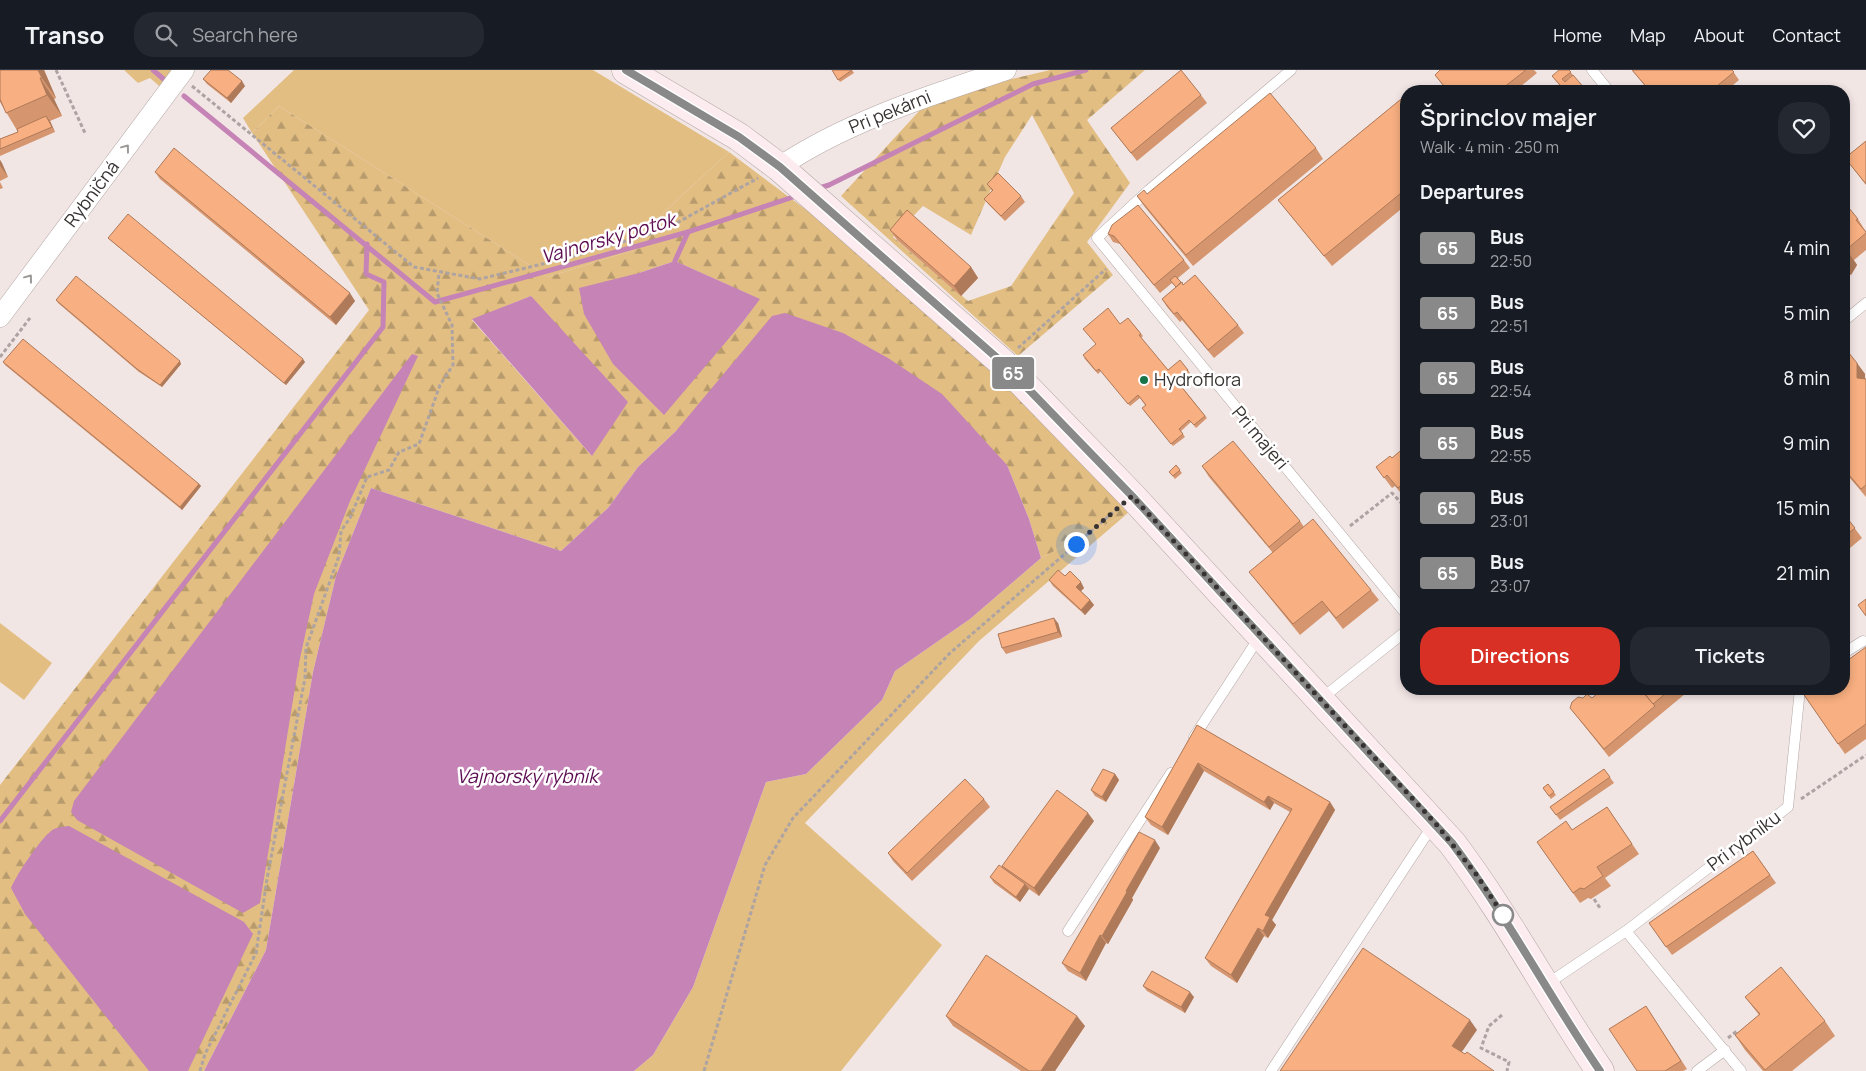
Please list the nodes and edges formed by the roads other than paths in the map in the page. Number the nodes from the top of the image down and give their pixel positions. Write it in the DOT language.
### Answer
graph roads {
  1 [pos="626,70"];
  2 [pos="1006,70"];
  3 [pos="1291,70"];
  4 [pos="1592,70"];
  5 [pos="180,80"];
  6 [pos="1604,85"];
  7 [pos="797,182"];
  8 [pos="1866,303"];
  9 [pos="1850,316"];
  10 [pos="0,318"];
  11 [pos="1400,607"];
  12 [pos="1260,636"];
  13 [pos="1400,636"];
  14 [pos="1863,640"];
  15 [pos="1850,649"];
  16 [pos="1799,695"];
  17 [pos="1320,699"];
  18 [pos="1186,750"];
  19 [pos="1175,767"];
  20 [pos="1436,824"];
  21 [pos="1626,930"];
  22 [pos="1068,931"];
  23 [pos="1544,986"];
  24 [pos="1722,1047"];
  25 [pos="1271,1071"];
  26 [pos="1600,1071"];
  27 [pos="1696,1071"];
  28 [pos="1741,1071"];
  1 -- 7 [label="main road"];
  2 -- 7 [label="street, Pri pekárni"];
  3 -- 11 [label="lane, Pri majeri"];
  4 -- 6 [label="lane"];
  10 -- 5 [label="street, Rybničná, one-way"];
  7 -- 12 [label="main road"];
  8 -- 9 [label="lane"];
  12 -- 17 [label="main road"];
  12 -- 18 [label="lane"];
  13 -- 17 [label="lane"];
  14 -- 15 [label="lane"];
  16 -- 21 [label="lane, Pri rybníku"];
  17 -- 20 [label="main road"];
  19 -- 22 [label="lane"];
  20 -- 23 [label="main road"];
  20 -- 25 [label="lane"];
  21 -- 23 [label="lane, Pri rybníku"];
  21 -- 24 [label="lane"];
  23 -- 26 [label="main road"];
  24 -- 27 [label="lane"];
  24 -- 28 [label="lane"];
}
